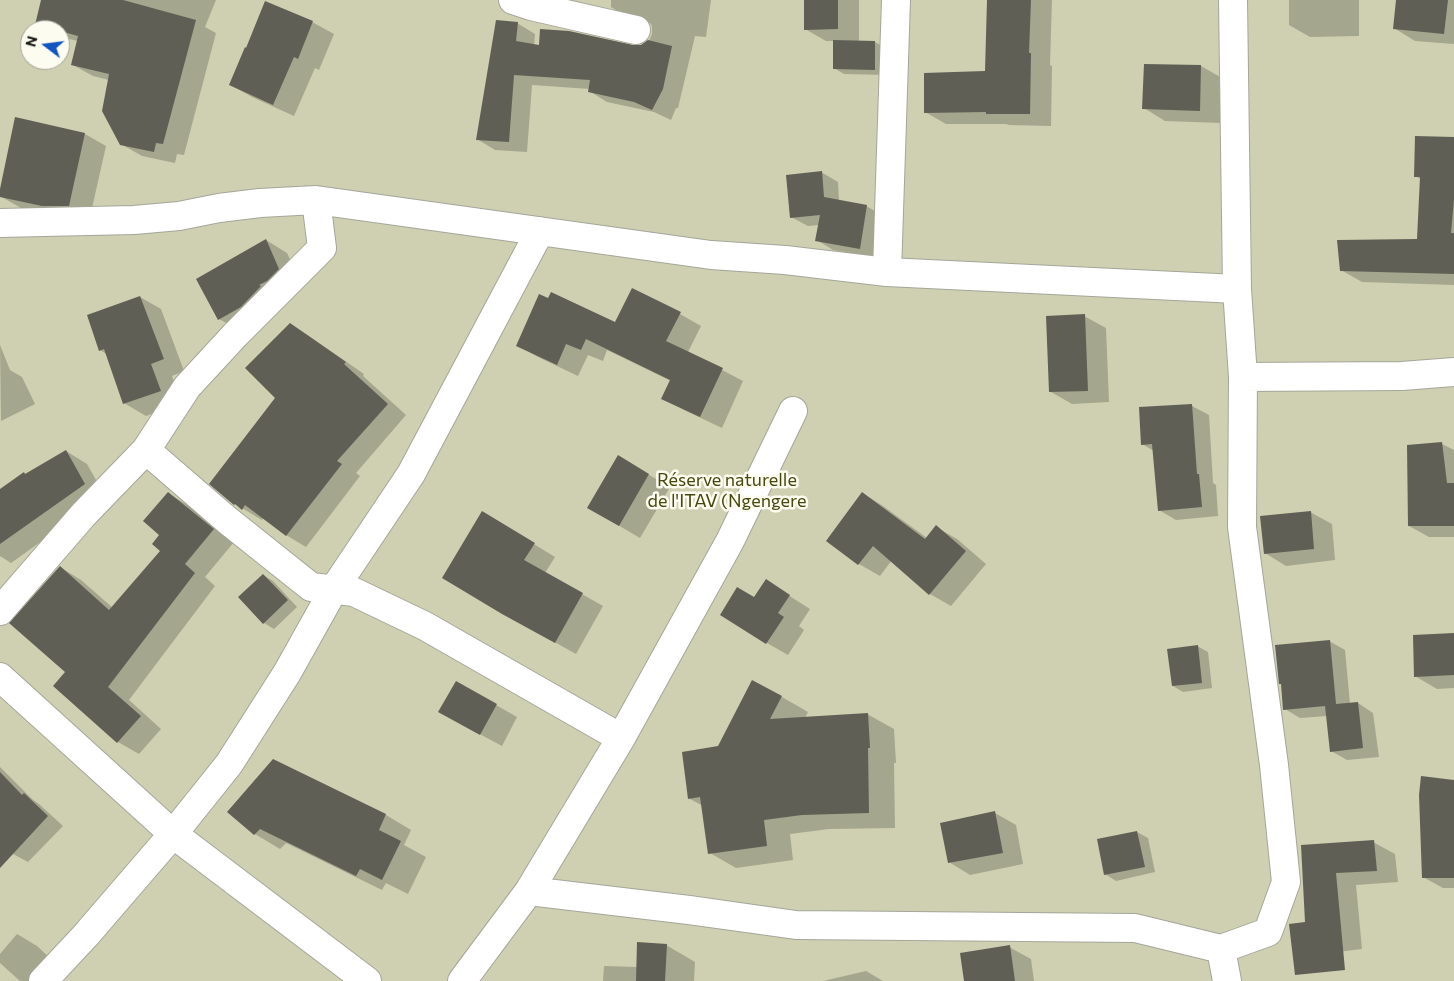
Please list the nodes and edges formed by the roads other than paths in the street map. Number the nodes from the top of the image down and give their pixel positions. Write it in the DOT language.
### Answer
graph roads {
  1 [pos="513,0"];
  2 [pos="896,0"];
  3 [pos="1233,0"];
  4 [pos="636,30"];
  5 [pos="316,200"];
  6 [pos="0,223"];
  7 [pos="540,231"];
  8 [pos="887,272"];
  9 [pos="1237,289"];
  10 [pos="1454,372"];
  11 [pos="1243,377"];
  12 [pos="793,411"];
  13 [pos="146,450"];
  14 [pos="334,589"];
  15 [pos="0,612"];
  16 [pos="0,677"];
  17 [pos="621,738"];
  18 [pos="173,834"];
  19 [pos="529,892"];
  20 [pos="1221,949"];
  21 [pos="44,981"];
  22 [pos="367,981"];
  23 [pos="462,981"];
  24 [pos="1227,981"];
  1 -- 4 [label="street"];
  2 -- 8 [label="street"];
  3 -- 9 [label="street"];
  5 -- 6 [label="street"];
  5 -- 7 [label="street"];
  5 -- 13 [label="street"];
  7 -- 8 [label="street"];
  7 -- 14 [label="street"];
  8 -- 9 [label="street"];
  9 -- 11 [label="street"];
  10 -- 11 [label="street"];
  11 -- 20 [label="street"];
  12 -- 17 [label="street"];
  13 -- 14 [label="street"];
  13 -- 15 [label="street"];
  14 -- 17 [label="street"];
  14 -- 18 [label="street"];
  16 -- 18 [label="street"];
  17 -- 19 [label="street"];
  18 -- 21 [label="street"];
  18 -- 22 [label="street"];
  19 -- 20 [label="street"];
  19 -- 23 [label="street"];
  20 -- 24 [label="street"];
}
